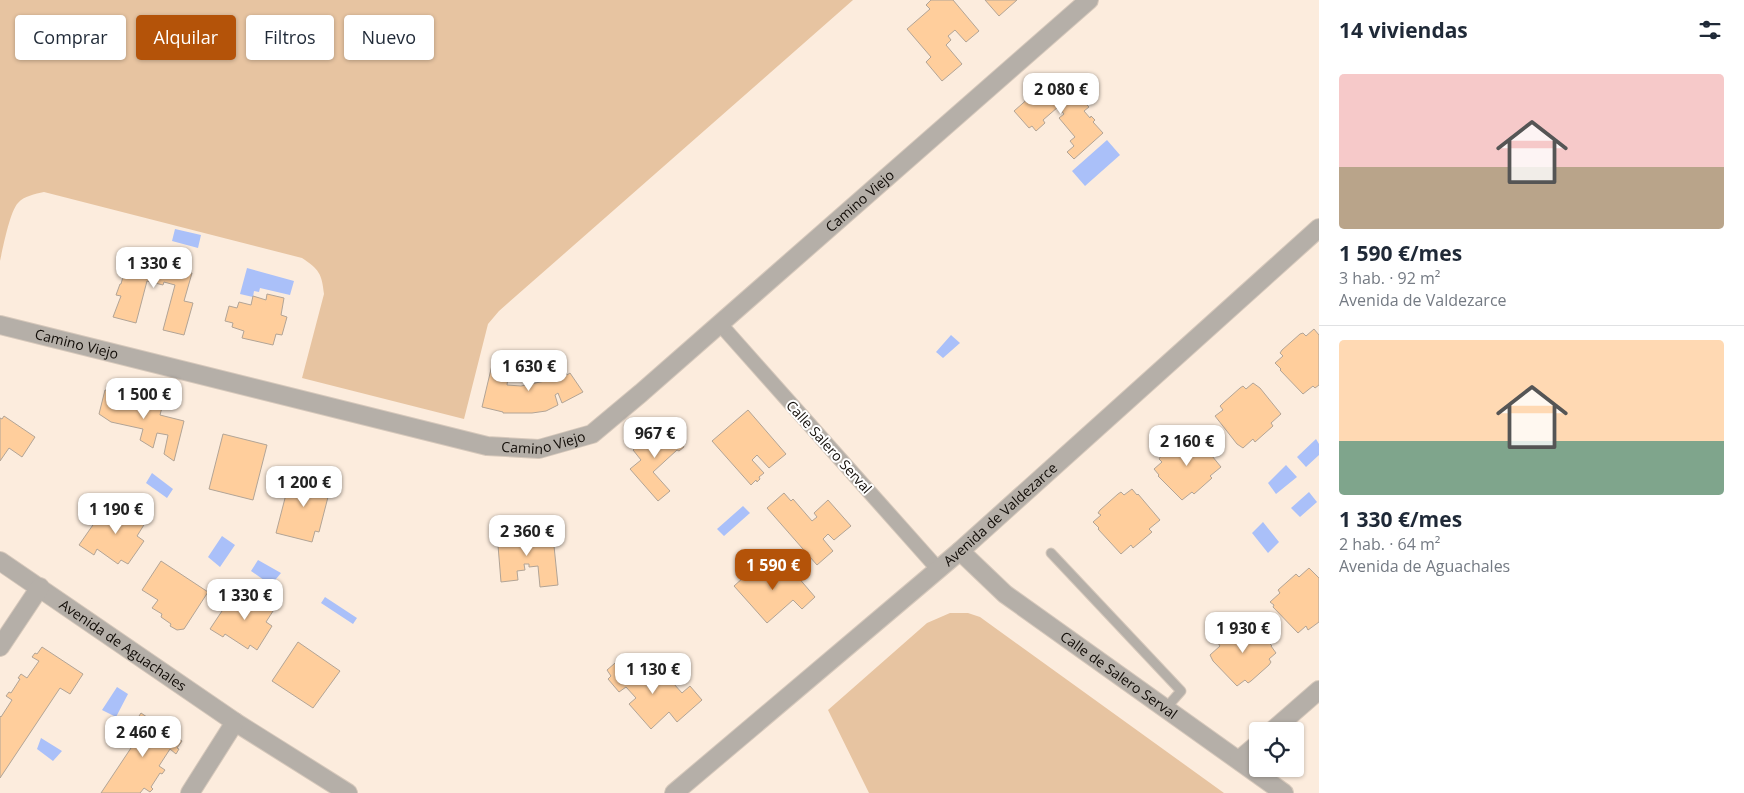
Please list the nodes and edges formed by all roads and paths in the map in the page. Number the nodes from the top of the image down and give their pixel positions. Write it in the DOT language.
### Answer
graph roads {
  1 [pos="1088,0"];
  2 [pos="1319,228"];
  3 [pos="0,324"];
  4 [pos="720,324"];
  5 [pos="960,551"];
  6 [pos="1052,553"];
  7 [pos="0,561"];
  8 [pos="938,569"];
  9 [pos="40,587"];
  10 [pos="0,647"];
  11 [pos="1319,690"];
  12 [pos="1166,708"];
  13 [pos="235,722"];
  14 [pos="1282,722"];
  15 [pos="1249,752"];
  16 [pos="1239,760"];
  17 [pos="190,793"];
  18 [pos="348,793"];
  19 [pos="674,793"];
  20 [pos="1284,793"];
  1 -- 4 [label="street, Camino Viejo"];
  2 -- 5 [label="street, Avenida de Valdezarce"];
  3 -- 4 [label="street, Camino Viejo"];
  4 -- 8 [label="street, Calle Salero Serval"];
  5 -- 8 [label="street, Avenida de Valdezarce"];
  5 -- 12 [label="street, Calle de Salero Serval"];
  6 -- 12 [label="lane"];
  7 -- 9 [label="street, Avenida de Aguachales"];
  8 -- 19 [label="street, Avenida de Valdezarce"];
  9 -- 10 [label="street"];
  9 -- 13 [label="street, Avenida de Aguachales"];
  11 -- 14 [label="street"];
  12 -- 16 [label="street, Calle de Salero Serval"];
  13 -- 17 [label="street"];
  13 -- 18 [label="street, Avenida de Aguachales"];
  15 -- 16 [label="street"];
  16 -- 20 [label="street, Calle de Salero Serval"];
}
